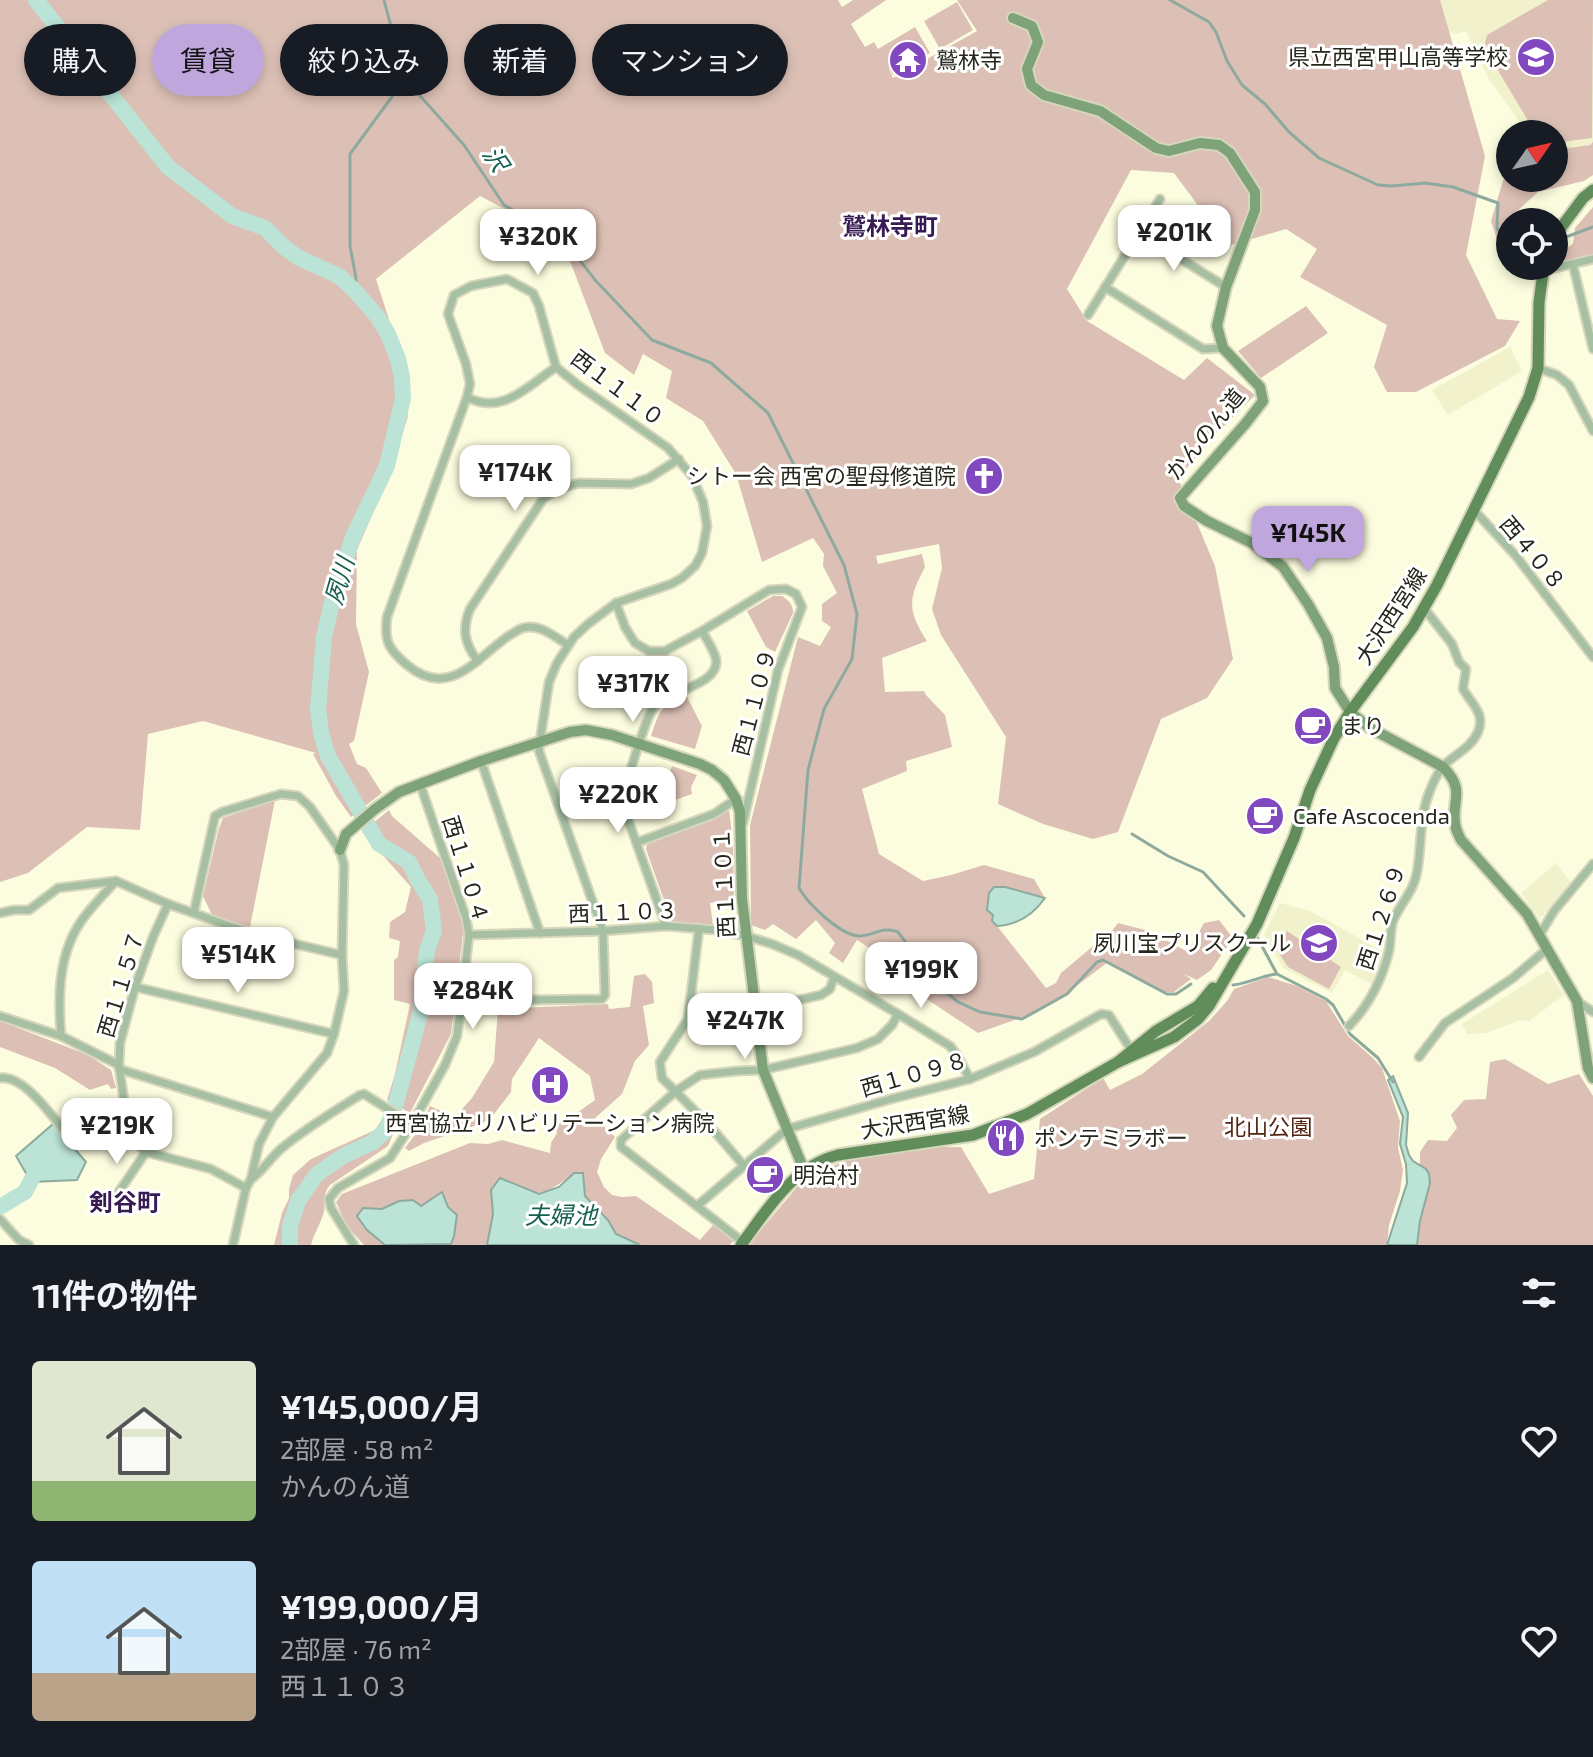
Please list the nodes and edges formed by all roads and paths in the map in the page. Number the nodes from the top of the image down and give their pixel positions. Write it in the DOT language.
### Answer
graph roads {
  1 [pos="1013,18"];
  2 [pos="1593,190"];
  3 [pos="1160,199"];
  4 [pos="1568,217"];
  5 [pos="1139,233"];
  6 [pos="1593,259"];
  7 [pos="1573,265"];
  8 [pos="1568,266"];
  9 [pos="1542,280"];
  10 [pos="1105,287"];
  11 [pos="1226,287"];
  12 [pos="1088,315"];
  13 [pos="1223,348"];
  14 [pos="1593,349"];
  15 [pos="556,367"];
  16 [pos="1538,368"];
  17 [pos="467,397"];
  18 [pos="1592,427"];
  19 [pos="679,459"];
  20 [pos="1474,510"];
  21 [pos="616,603"];
  22 [pos="1424,608"];
  23 [pos="702,631"];
  24 [pos="568,645"];
  25 [pos="1593,657"];
  26 [pos="478,661"];
  27 [pos="1350,712"];
  28 [pos="540,741"];
  29 [pos="640,744"];
  30 [pos="481,761"];
  31 [pos="1443,767"];
  32 [pos="420,784"];
  33 [pos="736,799"];
  34 [pos="741,832"];
  35 [pos="638,842"];
  36 [pos="340,850"];
  37 [pos="1593,864"];
  38 [pos="116,881"];
  39 [pos="168,904"];
  40 [pos="194,912"];
  41 [pos="0,913"];
  42 [pos="666,926"];
  43 [pos="699,928"];
  44 [pos="603,931"];
  45 [pos="540,933"];
  46 [pos="469,935"];
  47 [pos="746,936"];
  48 [pos="1539,936"];
  49 [pos="1547,949"];
  50 [pos="342,955"];
  51 [pos="834,977"];
  52 [pos="135,987"];
  53 [pos="461,1001"];
  54 [pos="1577,1001"];
  55 [pos="755,1010"];
  56 [pos="1593,1012"];
  57 [pos="898,1014"];
  58 [pos="0,1016"];
  59 [pos="688,1019"];
  60 [pos="1349,1026"];
  61 [pos="334,1034"];
  62 [pos="61,1036"];
  63 [pos="1133,1053"];
  64 [pos="1419,1057"];
  65 [pos="119,1067"];
  66 [pos="763,1070"];
  67 [pos="0,1078"];
  68 [pos="1593,1078"];
  69 [pos="970,1079"];
  70 [pos="676,1091"];
  71 [pos="273,1117"];
  72 [pos="412,1124"];
  73 [pos="787,1129"];
  74 [pos="69,1137"];
  75 [pos="146,1152"];
  76 [pos="744,1166"];
  77 [pos="804,1170"];
  78 [pos="251,1179"];
  79 [pos="246,1188"];
  80 [pos="100,1201"];
  81 [pos="697,1206"];
  82 [pos="0,1219"];
  83 [pos="742,1244"];
  84 [pos="29,1245"];
  85 [pos="233,1245"];
  86 [pos="354,1245"];
  1 -- 11 [label="street"];
  2 -- 4 [label="main road"];
  3 -- 5 [label="street"];
  5 -- 10 [label="street"];
  5 -- 11 [label="street"];
  6 -- 7 [label="street"];
  7 -- 8 [label="street"];
  7 -- 14 [label="street"];
  9 -- 16 [label="main road, 大沢西宮線"];
  10 -- 12 [label="street"];
  10 -- 13 [label="street"];
  11 -- 13 [label="street"];
  13 -- 27 [label="street, かんのん道"];
  15 -- 17 [label="street"];
  15 -- 17 [label="street, 西１１１０"];
  15 -- 19 [label="street, 西１１１０"];
  16 -- 18 [label="street"];
  16 -- 20 [label="main road, 大沢西宮線"];
  17 -- 26 [label="street, 西１１１０"];
  19 -- 21 [label="street, 西１１１０"];
  19 -- 26 [label="street"];
  20 -- 22 [label="main road, 大沢西宮線"];
  20 -- 25 [label="street, 西４０８"];
  21 -- 23 [label="street"];
  21 -- 24 [label="street, 西１１１０"];
  22 -- 27 [label="main road, 大沢西宮線"];
  22 -- 31 [label="street"];
  23 -- 29 [label="street"];
  23 -- 34 [label="street, 西１１０９"];
  24 -- 26 [label="street, 西１１１０"];
  24 -- 28 [label="street, 西１１１０"];
  27 -- 31 [label="street"];
  27 -- 63 [label="main road, 大沢西宮線"];
  28 -- 29 [label="street, 西１１０１"];
  28 -- 30 [label="street, 西１１０１"];
  28 -- 44 [label="street"];
  29 -- 33 [label="street, 西１１０１"];
  29 -- 35 [label="street"];
  30 -- 32 [label="street, 西１１０１"];
  30 -- 45 [label="street"];
  31 -- 48 [label="street"];
  31 -- 60 [label="street, 西１２６９"];
  32 -- 36 [label="street, 西１１０１"];
  32 -- 46 [label="street, 西１１０４"];
  33 -- 34 [label="street, 西１１０１"];
  33 -- 35 [label="street"];
  34 -- 47 [label="street, 西１１０１"];
  35 -- 42 [label="street"];
  36 -- 40 [label="street"];
  36 -- 50 [label="street"];
  37 -- 48 [label="street"];
  38 -- 39 [label="street"];
  38 -- 41 [label="street"];
  38 -- 62 [label="street"];
  39 -- 40 [label="street"];
  39 -- 52 [label="street, 西１１５７"];
  40 -- 50 [label="street"];
  42 -- 43 [label="street, 西１１０３"];
  42 -- 44 [label="street, 西１１０３"];
  43 -- 47 [label="street, 西１１０３"];
  43 -- 59 [label="street"];
  44 -- 45 [label="street, 西１１０３"];
  44 -- 53 [label="street"];
  45 -- 46 [label="street, 西１１０３"];
  46 -- 53 [label="street, 西１１０４"];
  47 -- 51 [label="street, 西１１０３"];
  47 -- 55 [label="street, 西１１０１"];
  48 -- 49 [label="street"];
  49 -- 54 [label="street"];
  49 -- 64 [label="street"];
  50 -- 61 [label="street"];
  51 -- 55 [label="street"];
  51 -- 57 [label="street, 西１１０３"];
  52 -- 61 [label="street"];
  52 -- 65 [label="street, 西１１５７"];
  53 -- 72 [label="street, 西１１０４"];
  54 -- 56 [label="street"];
  54 -- 68 [label="street"];
  55 -- 59 [label="street"];
  55 -- 66 [label="street, 西１１０１"];
  57 -- 66 [label="street"];
  57 -- 69 [label="street, 西１１０３"];
  58 -- 62 [label="street"];
  59 -- 70 [label="street"];
  61 -- 71 [label="street"];
  62 -- 65 [label="street"];
  63 -- 69 [label="street, 西１０９８"];
  63 -- 77 [label="main road, 大沢西宮線"];
  65 -- 71 [label="street"];
  65 -- 75 [label="street, 西１１５７"];
  66 -- 70 [label="street"];
  66 -- 73 [label="street, 西１１０１"];
  67 -- 74 [label="street"];
  69 -- 73 [label="street, 西１０９８"];
  70 -- 76 [label="street"];
  70 -- 81 [label="street"];
  71 -- 78 [label="street"];
  72 -- 78 [label="street"];
  72 -- 86 [label="street, 西１１０４"];
  73 -- 76 [label="street, 西１０９８"];
  73 -- 77 [label="street, 西１１０１"];
  75 -- 79 [label="street"];
  75 -- 80 [label="street"];
  76 -- 81 [label="street, 西１０９８"];
  77 -- 83 [label="main road, 大沢西宮線"];
  78 -- 79 [label="street"];
  79 -- 85 [label="street"];
  81 -- 83 [label="street"];
  82 -- 84 [label="street"];
}
